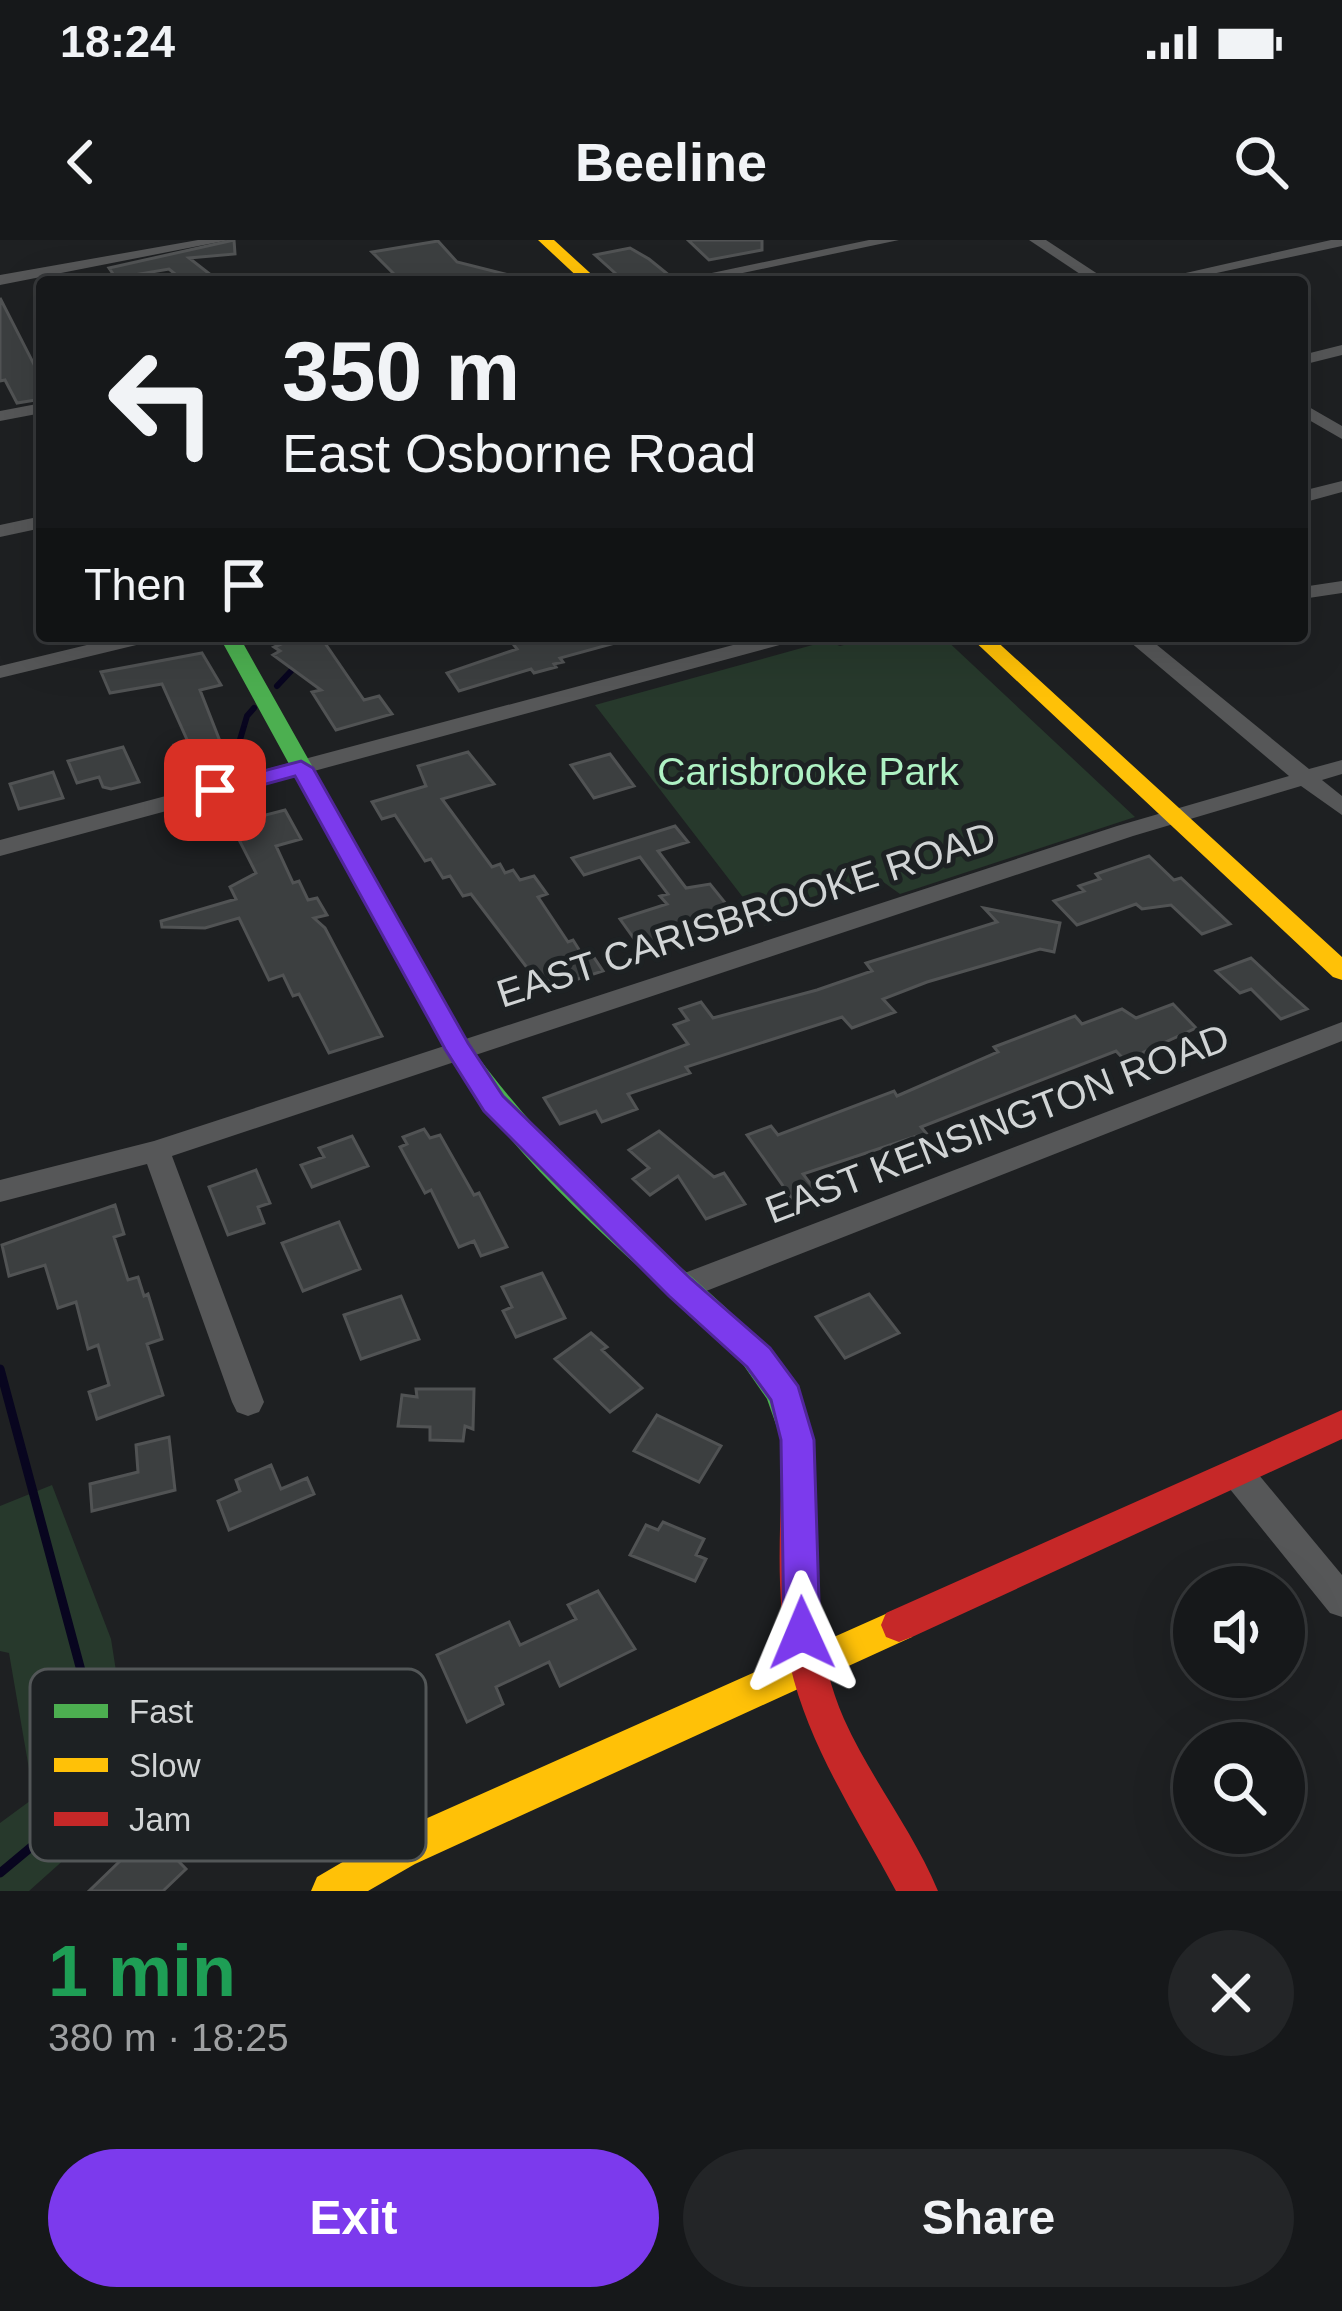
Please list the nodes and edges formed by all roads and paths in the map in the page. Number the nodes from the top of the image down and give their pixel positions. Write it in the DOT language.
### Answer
graph roads {
  1 [pos="223,240"];
  2 [pos="544,240"];
  3 [pos="892,240"];
  4 [pos="1036,240"];
  5 [pos="1342,242"];
  6 [pos="79,265"];
  7 [pos="42,276"];
  8 [pos="52,276"];
  9 [pos="585,276"];
  10 [pos="708,276"];
  11 [pos="1093,276"];
  12 [pos="1182,276"];
  13 [pos="0,280"];
  14 [pos="36,281"];
  15 [pos="1342,350"];
  16 [pos="1308,358"];
  17 [pos="36,409"];
  18 [pos="1308,412"];
  19 [pos="0,416"];
  20 [pos="1342,434"];
  21 [pos="1342,485"];
  22 [pos="1308,495"];
  23 [pos="36,522"];
  24 [pos="0,531"];
  25 [pos="1342,587"];
  26 [pos="1308,592"];
  27 [pos="125,642"];
  28 [pos="232,642"];
  29 [pos="769,642"];
  30 [pos="985,642"];
  31 [pos="1140,642"];
  32 [pos="0,672"];
  33 [pos="1342,767"];
  34 [pos="301,768"];
  35 [pos="1304,777"];
  36 [pos="1342,808"];
  37 [pos="1173,817"];
  38 [pos="0,848"];
  39 [pos="1342,971"];
  40 [pos="1342,1031"];
  41 [pos="458,1049"];
  42 [pos="156,1150"];
  43 [pos="0,1191"];
  44 [pos="680,1288"];
  45 [pos="248,1402"];
  46 [pos="1342,1424"];
  47 [pos="1238,1473"];
  48 [pos="1342,1601"];
  49 [pos="809,1668"];
  50 [pos="426,1839"];
  51 [pos="382,1861"];
  52 [pos="332,1891"];
  53 [pos="918,1891"];
  1 -- 6 [label="street"];
  2 -- 9 [label="street"];
  3 -- 10 [label="street"];
  4 -- 11 [label="street"];
  5 -- 12 [label="street"];
  6 -- 7 [label="street"];
  6 -- 8 [label="street"];
  13 -- 14 [label="street"];
  15 -- 16 [label="street"];
  17 -- 19 [label="street"];
  18 -- 20 [label="street"];
  21 -- 22 [label="street"];
  23 -- 24 [label="street"];
  25 -- 26 [label="street"];
  27 -- 32 [label="street"];
  28 -- 34 [label="street"];
  29 -- 34 [label="street"];
  30 -- 37 [label="street"];
  31 -- 35 [label="street"];
  33 -- 35 [label="street, EAST CARISBROOKE ROAD"];
  34 -- 38 [label="street"];
  34 -- 41 [label="street"];
  35 -- 36 [label="street"];
  35 -- 37 [label="street, EAST CARISBROOKE ROAD"];
  37 -- 39 [label="street"];
  37 -- 41 [label="street, EAST CARISBROOKE ROAD"];
  40 -- 44 [label="street, EAST KENSINGTON ROAD"];
  41 -- 42 [label="street, EAST CARISBROOKE ROAD"];
  41 -- 44 [label="street"];
  42 -- 43 [label="street, EAST CARISBROOKE ROAD"];
  42 -- 45 [label="street"];
  44 -- 49 [label="street"];
  46 -- 47 [label="street"];
  47 -- 48 [label="street"];
  47 -- 49 [label="street"];
  49 -- 50 [label="street"];
  49 -- 53 [label="street"];
  51 -- 52 [label="street"];
}
